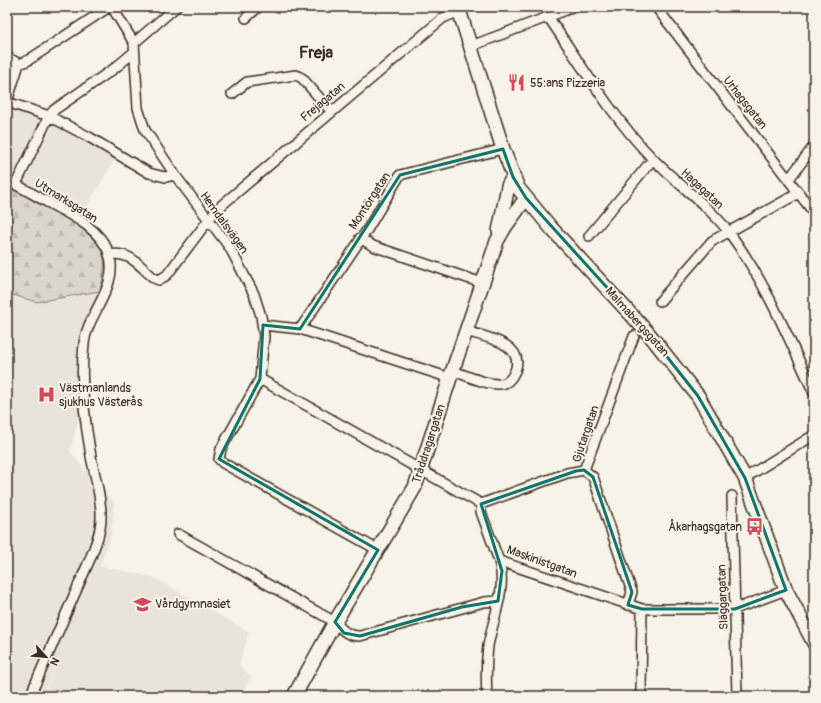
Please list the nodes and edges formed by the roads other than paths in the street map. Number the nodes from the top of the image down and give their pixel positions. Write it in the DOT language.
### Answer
graph roads {
  1 [pos="110,7"];
  2 [pos="176,7"];
  3 [pos="258,7"];
  4 [pos="574,7"];
  5 [pos="656,7"];
  6 [pos="459,9"];
  7 [pos="559,10"];
  8 [pos="246,18"];
  9 [pos="549,18"];
  10 [pos="471,46"];
  11 [pos="134,47"];
  12 [pos="7,57"];
  13 [pos="19,64"];
  14 [pos="232,94"];
  15 [pos="7,102"];
  16 [pos="331,111"];
  17 [pos="49,116"];
  18 [pos="814,146"];
  19 [pos="503,149"];
  20 [pos="653,159"];
  21 [pos="174,176"];
  22 [pos="513,178"];
  23 [pos="788,179"];
  24 [pos="11,182"];
  25 [pos="799,193"];
  26 [pos="526,198"];
  27 [pos="814,213"];
  28 [pos="208,219"];
  29 [pos="730,232"];
  30 [pos="589,236"];
  31 [pos="360,238"];
  32 [pos="497,241"];
  33 [pos="109,255"];
  34 [pos="482,282"];
  35 [pos="660,301"];
  36 [pos="263,325"];
  37 [pos="300,329"];
  38 [pos="466,331"];
  39 [pos="634,336"];
  40 [pos="451,374"];
  41 [pos="260,379"];
  42 [pos="814,393"];
  43 [pos="814,435"];
  44 [pos="422,470"];
  45 [pos="584,470"];
  46 [pos="745,478"];
  47 [pos="732,496"];
  48 [pos="481,504"];
  49 [pos="178,534"];
  50 [pos="378,550"];
  51 [pos="499,561"];
  52 [pos="786,590"];
  53 [pos="498,601"];
  54 [pos="628,605"];
  55 [pos="642,609"];
  56 [pos="735,609"];
  57 [pos="335,622"];
  58 [pos="814,644"];
  59 [pos="30,696"];
  60 [pos="294,696"];
  61 [pos="487,696"];
  62 [pos="641,696"];
  63 [pos="737,696"];
  1 -- 11 [label="street, Hemdalsvägen"];
  1 -- 13 [label="street"];
  2 -- 11 [label="street"];
  3 -- 8 [label="street"];
  4 -- 7 [label="street"];
  5 -- 23 [label="street, Urhagsgatan"];
  6 -- 10 [label="main road, Malmabergsgatan"];
  6 -- 16 [label="street, Frejagatan"];
  7 -- 9 [label="street"];
  9 -- 10 [label="street"];
  9 -- 20 [label="street, Hagagatan"];
  10 -- 19 [label="main road, Malmabergsgatan"];
  11 -- 17 [label="street"];
  11 -- 21 [label="street, Hemdalsvägen"];
  12 -- 13 [label="street"];
  13 -- 15 [label="street"];
  14 -- 16 [label="street"];
  15 -- 17 [label="street"];
  16 -- 28 [label="street, Frejagatan"];
  17 -- 21 [label="street"];
  17 -- 24 [label="street"];
  18 -- 23 [label="street"];
  19 -- 22 [label="main road, Malmabergsgatan"];
  19 -- 31 [label="street, Montörgatan"];
  20 -- 29 [label="street, Hagagatan"];
  20 -- 30 [label="street"];
  21 -- 28 [label="street, Hemdalsvägen"];
  22 -- 26 [label="main road, Malmabergsgatan"];
  22 -- 32 [label="main road, Tråddragargatan"];
  23 -- 25 [label="street, Urhagsgatan"];
  24 -- 33 [label="street, Utmarksgatan"];
  25 -- 27 [label="street, Urhagsgatan"];
  25 -- 29 [label="street"];
  26 -- 32 [label="main road, Tråddragargatan"];
  26 -- 46 [label="main road, Malmabergsgatan"];
  28 -- 33 [label="street"];
  28 -- 36 [label="street, Hemdalsvägen"];
  29 -- 35 [label="street"];
  29 -- 42 [label="street, Hagagatan"];
  31 -- 34 [label="street"];
  31 -- 37 [label="street, Montörgatan"];
  32 -- 34 [label="main road, Tråddragargatan"];
  33 -- 59 [label="street"];
  34 -- 38 [label="main road, Tråddragargatan"];
  36 -- 37 [label="street"];
  36 -- 41 [label="street, Hemdalsvägen"];
  37 -- 40 [label="street"];
  38 -- 40 [label="main road, Tråddragargatan"];
  38 -- 40 [label="street"];
  39 -- 45 [label="street, Gjutargatan"];
  40 -- 44 [label="main road, Tråddragargatan"];
  41 -- 44 [label="street"];
  41 -- 50 [label="street, Hemdalsvägen"];
  43 -- 46 [label="street"];
  44 -- 48 [label="street"];
  44 -- 50 [label="main road, Tråddragargatan"];
  45 -- 48 [label="street"];
  45 -- 54 [label="street, Gjutargatan"];
  46 -- 52 [label="main road, Malmabergsgatan"];
  47 -- 56 [label="street, Släggargatan"];
  48 -- 51 [label="street, Maskinistgatan"];
  49 -- 57 [label="street"];
  50 -- 57 [label="main road, Tråddragargatan"];
  51 -- 53 [label="street"];
  51 -- 54 [label="street, Maskinistgatan"];
  52 -- 56 [label="street, Maskinistgatan"];
  52 -- 58 [label="main road, Malmabergsgatan"];
  53 -- 57 [label="street"];
  53 -- 61 [label="street"];
  54 -- 55 [label="street, Maskinistgatan"];
  55 -- 56 [label="street, Maskinistgatan"];
  55 -- 62 [label="street"];
  56 -- 63 [label="street, Släggargatan"];
  57 -- 60 [label="main road, Tråddragargatan"];
}
